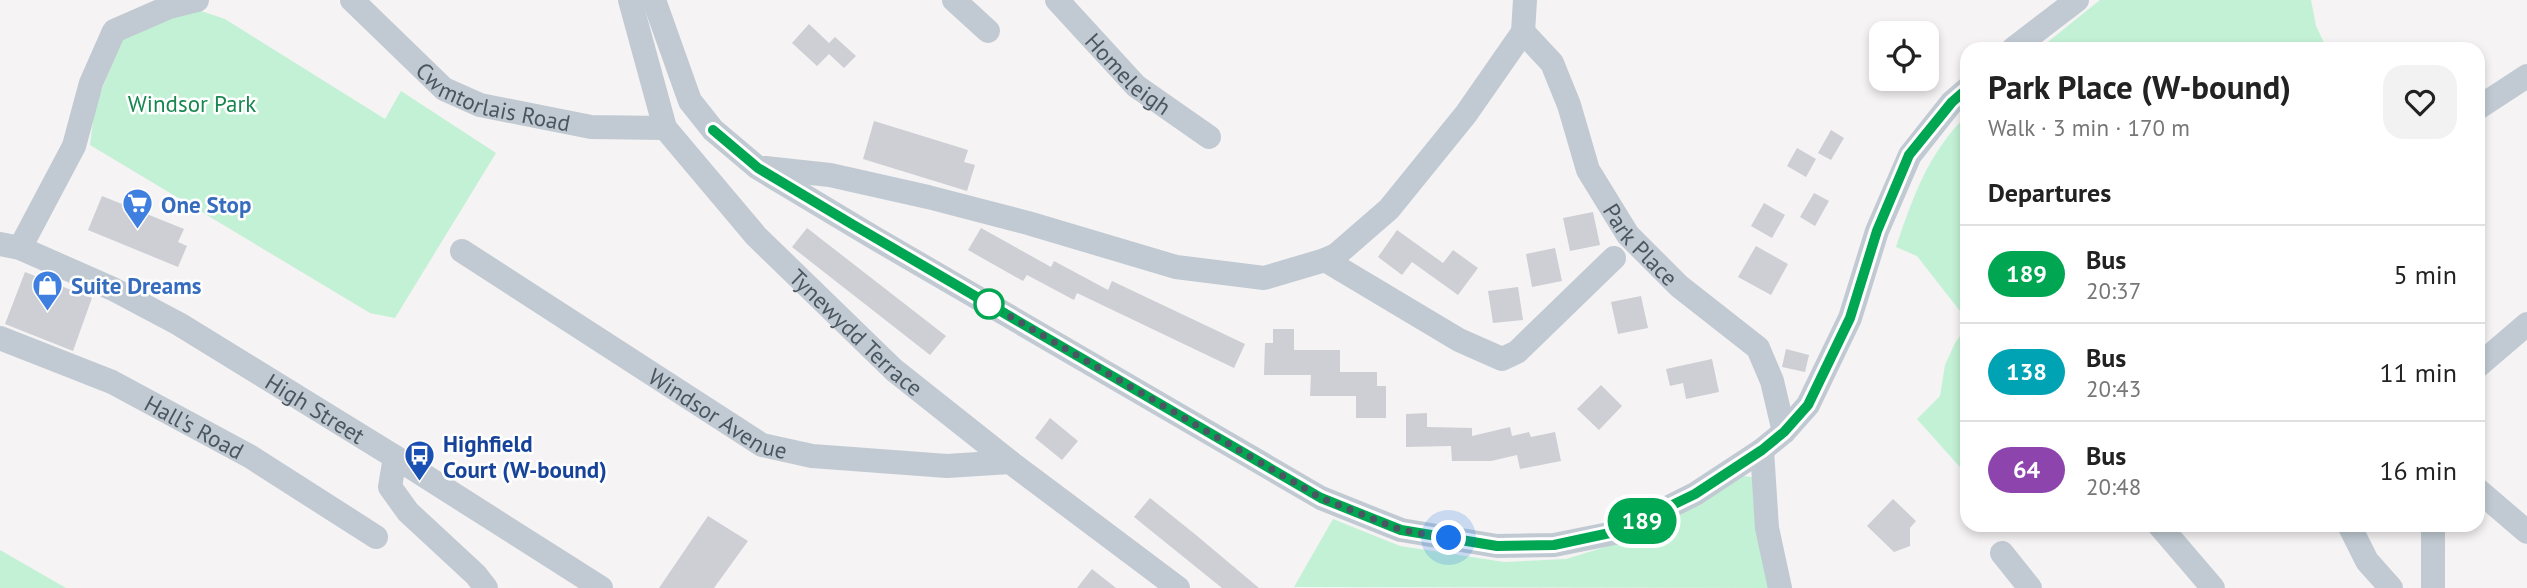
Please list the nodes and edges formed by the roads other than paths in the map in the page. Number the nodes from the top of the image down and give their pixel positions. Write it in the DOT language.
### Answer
graph roads {
  1 [pos="197,0"];
  2 [pos="352,0"];
  3 [pos="630,0"];
  4 [pos="654,0"];
  5 [pos="954,0"];
  6 [pos="1057,0"];
  7 [pos="1525,0"];
  8 [pos="2077,0"];
  9 [pos="988,31"];
  10 [pos="1523,32"];
  11 [pos="2021,42"];
  12 [pos="2527,76"];
  13 [pos="1960,95"];
  14 [pos="2485,103"];
  15 [pos="666,128"];
  16 [pos="1209,136"];
  17 [pos="758,168"];
  18 [pos="10,246"];
  19 [pos="462,251"];
  20 [pos="1614,258"];
  21 [pos="1325,260"];
  22 [pos="2527,324"];
  23 [pos="0,338"];
  24 [pos="2485,360"];
  25 [pos="1784,432"];
  26 [pos="1762,450"];
  27 [pos="395,457"];
  28 [pos="1010,462"];
  29 [pos="2485,496"];
  30 [pos="2165,532"];
  31 [pos="2352,532"];
  32 [pos="2432,532"];
  33 [pos="2527,532"];
  34 [pos="376,537"];
  35 [pos="2002,552"];
  36 [pos="2425,585"];
  37 [pos="2210,587"];
  38 [pos="486,588"];
  39 [pos="601,588"];
  40 [pos="1178,588"];
  41 [pos="1780,588"];
  42 [pos="2030,588"];
  43 [pos="2391,588"];
  1 -- 18 [label="street"];
  2 -- 15 [label="street, Cwmtorlais Road"];
  3 -- 15 [label="street, Tynewydd Terrace"];
  4 -- 17 [label="street"];
  5 -- 9 [label="street"];
  6 -- 16 [label="street, Homeleigh"];
  7 -- 10 [label="street"];
  8 -- 11 [label="street"];
  10 -- 21 [label="street"];
  10 -- 25 [label="street, Park Place"];
  12 -- 14 [label="street"];
  13 -- 25 [label="street"];
  15 -- 28 [label="street, Tynewydd Terrace"];
  17 -- 21 [label="street"];
  17 -- 26 [label="street"];
  18 -- 27 [label="street, High Street"];
  19 -- 28 [label="street, Windsor Avenue"];
  20 -- 21 [label="street, Park Place"];
  22 -- 24 [label="street"];
  23 -- 34 [label="street, Hall's Road"];
  25 -- 26 [label="street"];
  26 -- 41 [label="street"];
  27 -- 38 [label="street"];
  27 -- 39 [label="street, High Street"];
  28 -- 40 [label="street, Tynewydd Terrace"];
  29 -- 33 [label="street"];
  30 -- 37 [label="street"];
  31 -- 43 [label="street"];
  32 -- 36 [label="street"];
  35 -- 42 [label="street"];
}
